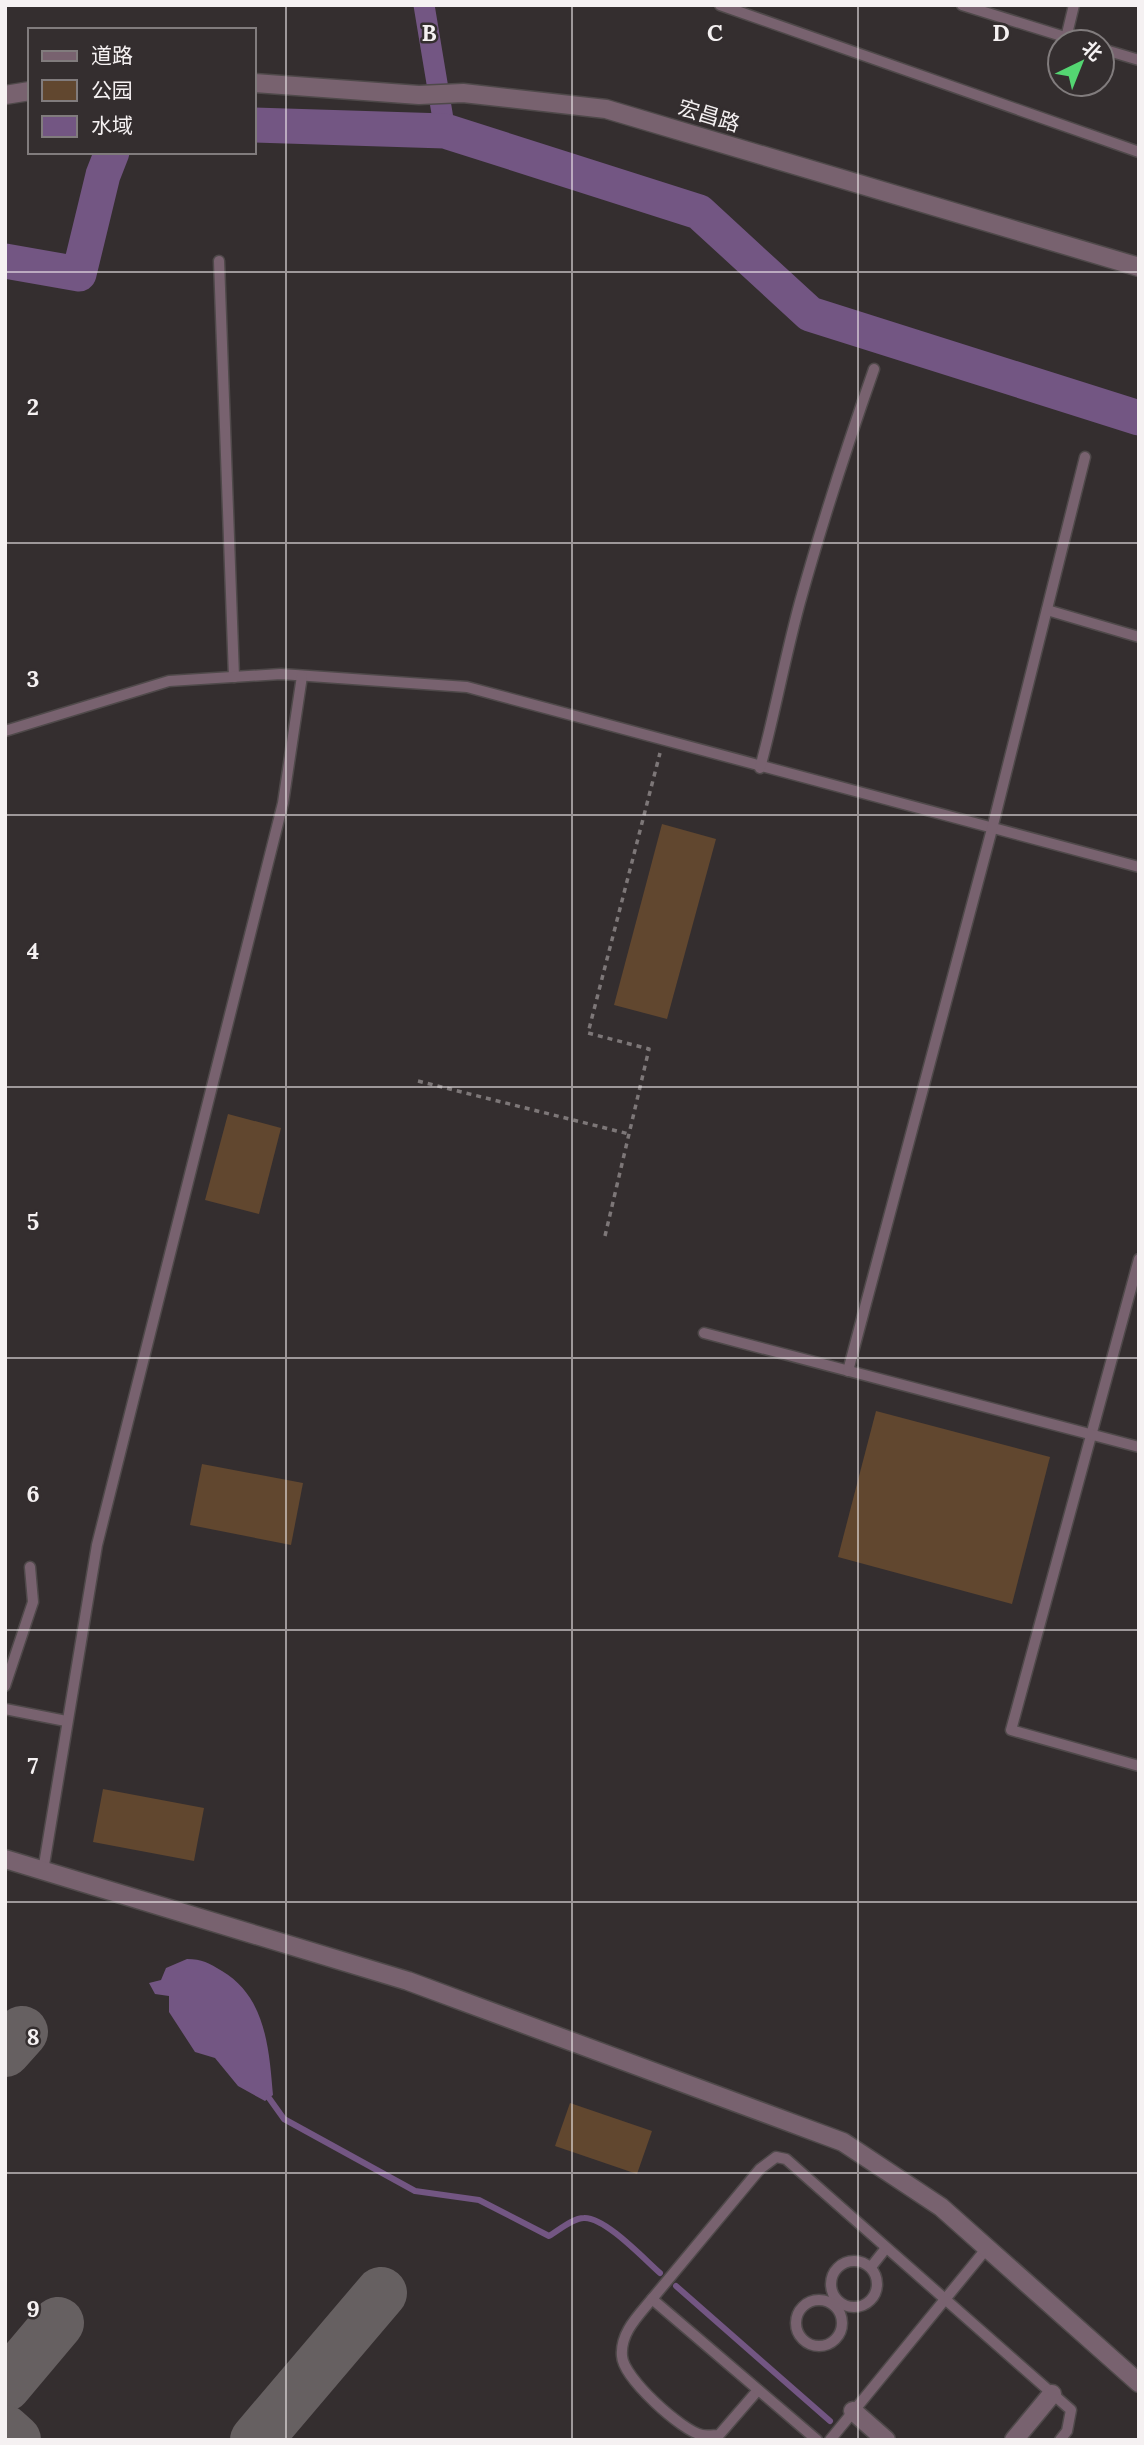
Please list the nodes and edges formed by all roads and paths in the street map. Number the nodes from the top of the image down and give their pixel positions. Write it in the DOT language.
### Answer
graph roads {
  1 [pos="720,5"];
  2 [pos="962,5"];
  3 [pos="1074,5"];
  4 [pos="1068,28"];
  5 [pos="1046,32"];
  6 [pos="1116,53"];
  7 [pos="1139,60"];
  8 [pos="256,83"];
  9 [pos="28,91"];
  10 [pos="5,95"];
  11 [pos="1139,152"];
  12 [pos="219,261"];
  13 [pos="1139,267"];
  14 [pos="874,369"];
  15 [pos="1085,457"];
  16 [pos="1048,610"];
  17 [pos="1139,637"];
  18 [pos="302,676"];
  19 [pos="233,677"];
  20 [pos="5,731"];
  21 [pos="663,741"];
  22 [pos="760,768"];
  23 [pos="992,829"];
  24 [pos="1139,867"];
  25 [pos="418,1081"];
  26 [pos="629,1134"];
  27 [pos="605,1236"];
  28 [pos="1139,1259"];
  29 [pos="704,1333"];
  30 [pos="848,1371"];
  31 [pos="1091,1435"];
  32 [pos="1139,1447"];
  33 [pos="30,1567"];
  34 [pos="5,1686"];
  35 [pos="5,1709"];
  36 [pos="66,1721"];
  37 [pos="1139,1766"];
  38 [pos="5,1859"];
  39 [pos="43,1871"];
  40 [pos="886,2248"];
  41 [pos="987,2248"];
  42 [pos="870,2267"];
  43 [pos="945,2298"];
  44 [pos="652,2300"];
  45 [pos="836,2304"];
  46 [pos="1139,2383"];
  47 [pos="758,2390"];
  48 [pos="1052,2394"];
  49 [pos="853,2411"];
  50 [pos="817,2440"];
  51 [pos="830,2440"];
  52 [pos="886,2440"];
  53 [pos="1014,2440"];
  54 [pos="1060,2440"];
  1 -- 11 [label="lane"];
  2 -- 5 [label="lane"];
  3 -- 4 [label="lane"];
  6 -- 7 [label="lane"];
  8 -- 13 [label="street, 宏昌路"];
  9 -- 10 [label="street"];
  12 -- 19 [label="lane"];
  14 -- 22 [label="lane"];
  15 -- 16 [label="lane"];
  16 -- 17 [label="lane"];
  16 -- 23 [label="lane"];
  18 -- 19 [label="lane"];
  18 -- 21 [label="lane"];
  18 -- 36 [label="lane"];
  19 -- 20 [label="lane"];
  21 -- 22 [label="lane"];
  21 -- 26 [label="path"];
  22 -- 23 [label="lane"];
  23 -- 24 [label="lane"];
  23 -- 30 [label="lane"];
  25 -- 26 [label="path"];
  26 -- 27 [label="path"];
  28 -- 31 [label="lane"];
  29 -- 30 [label="lane"];
  30 -- 31 [label="lane"];
  31 -- 32 [label="lane"];
  31 -- 37 [label="lane"];
  33 -- 34 [label="lane"];
  35 -- 36 [label="lane"];
  36 -- 39 [label="lane"];
  38 -- 39 [label="street"];
  39 -- 41 [label="street"];
  40 -- 42 [label="lane"];
  40 -- 43 [label="lane"];
  40 -- 44 [label="lane"];
  41 -- 43 [label="lane"];
  41 -- 46 [label="street"];
  42 -- 45 [label="lane"];
  42 -- 45 [label="lane"];
  43 -- 48 [label="lane"];
  43 -- 49 [label="lane"];
  44 -- 47 [label="lane"];
  44 -- 47 [label="lane"];
  45 -- 45 [label="lane"];
  47 -- 50 [label="lane"];
  48 -- 53 [label="street"];
  48 -- 54 [label="lane"];
  49 -- 51 [label="lane"];
  49 -- 52 [label="street"];
}
